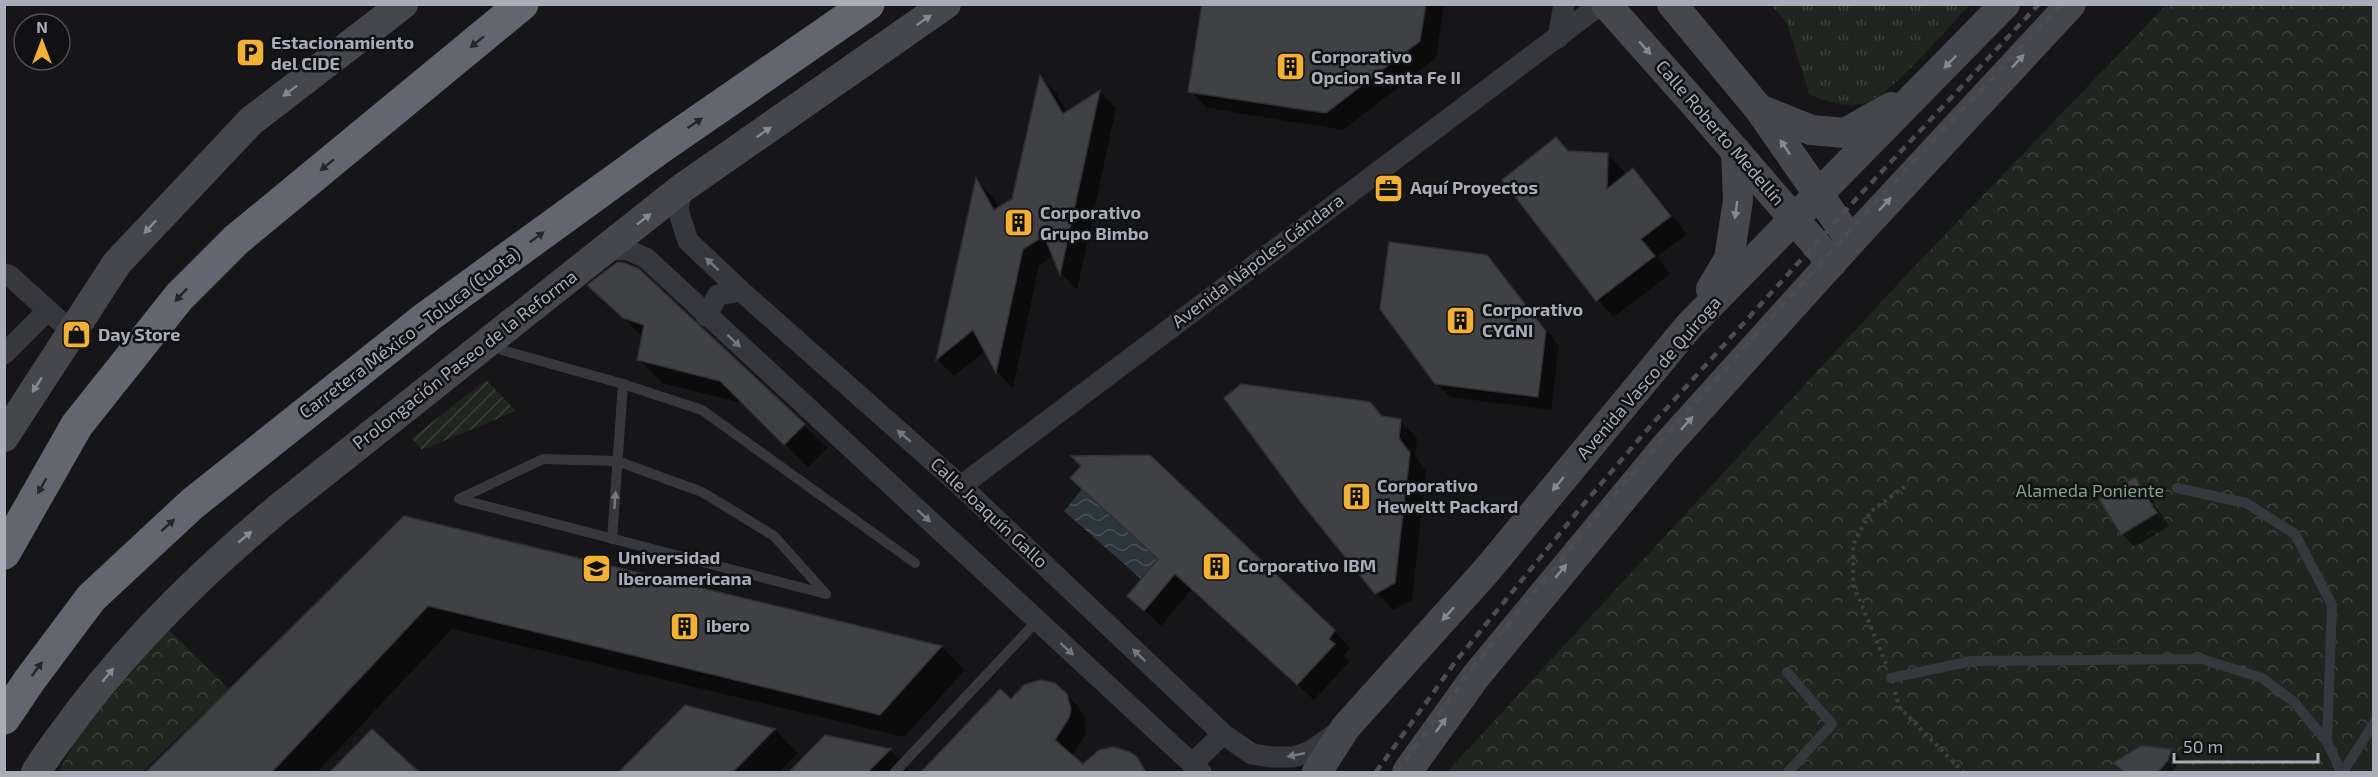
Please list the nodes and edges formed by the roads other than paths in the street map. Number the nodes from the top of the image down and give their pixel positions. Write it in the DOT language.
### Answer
graph roads {
  1 [pos="403,4"];
  2 [pos="522,4"];
  3 [pos="868,4"];
  4 [pos="946,4"];
  5 [pos="1564,4"];
  6 [pos="1603,4"];
  7 [pos="1672,4"];
  8 [pos="2005,4"];
  9 [pos="2071,4"];
  10 [pos="1558,38"];
  11 [pos="1726,69"];
  12 [pos="1923,90"];
  13 [pos="1693,102"];
  14 [pos="1759,109"];
  15 [pos="1736,151"];
  16 [pos="681,189"];
  17 [pos="1818,195"];
  18 [pos="1795,218"];
  19 [pos="606,249"];
  20 [pos="1841,252"];
  21 [pos="4,274"];
  22 [pos="741,291"];
  23 [pos="48,310"];
  24 [pos="706,316"];
  25 [pos="1689,326"];
  26 [pos="72,332"];
  27 [pos="492,338"];
  28 [pos="4,354"];
  29 [pos="623,384"];
  30 [pos="77,425"];
  31 [pos="5,435"];
  32 [pos="617,461"];
  33 [pos="961,486"];
  34 [pos="2177,488"];
  35 [pos="4,509"];
  36 [pos="612,539"];
  37 [pos="4,553"];
  38 [pos="915,563"];
  39 [pos="1037,621"];
  40 [pos="1787,672"];
  41 [pos="1891,678"];
  42 [pos="4,718"];
  43 [pos="2373,723"];
  44 [pos="1346,727"];
  45 [pos="1223,734"];
  46 [pos="2327,742"];
  47 [pos="1197,768"];
  48 [pos="37,772"];
  49 [pos="895,772"];
  50 [pos="1317,772"];
  51 [pos="1407,772"];
  52 [pos="1788,772"];
  53 [pos="2342,772"];
  1 -- 26 [label="main road, one-way"];
  2 -- 30 [label="highway, one-way"];
  42 -- 3 [label="highway, Carretera México - Toluca (Cuota), one-way"];
  16 -- 4 [label="main road, Prolongación Paseo de la Reforma, one-way"];
  5 -- 10 [label="street"];
  6 -- 10 [label="street, Avenida Nápoles Gándara"];
  6 -- 13 [label="main road, Calle Roberto Medellín, one-way"];
  7 -- 11 [label="main road, Calle Roberto Medellín"];
  8 -- 12 [label="main road, Avenida Vasco de Quiroga, one-way"];
  20 -- 9 [label="main road, one-way"];
  10 -- 33 [label="street, Avenida Nápoles Gándara"];
  11 -- 13 [label="main road"];
  11 -- 14 [label="main road, Calle Roberto Medellín"];
  12 -- 14 [label="main road"];
  12 -- 17 [label="main road, Avenida Vasco de Quiroga"];
  13 -- 15 [label="main road, Calle Roberto Medellín"];
  17 -- 14 [label="main road, Calle Roberto Medellín, one-way"];
  15 -- 18 [label="main road, Calle Roberto Medellín"];
  15 -- 25 [label="main road, one-way"];
  19 -- 16 [label="main road, Prolongación Paseo de la Reforma, one-way"];
  22 -- 16 [label="street, Calle Joaquín Gallo, one-way"];
  17 -- 18 [label="main road, Avenida Vasco de Quiroga"];
  17 -- 20 [label="main road, Calle Roberto Medellín"];
  18 -- 20 [label="main road, Calle Roberto Medellín"];
  18 -- 25 [label="main road, Avenida Vasco de Quiroga"];
  19 -- 24 [label="street"];
  19 -- 27 [label="main road, Prolongación Paseo de la Reforma"];
  51 -- 20 [label="main road, one-way"];
  21 -- 23 [label="street"];
  22 -- 24 [label="street"];
  33 -- 22 [label="street, Calle Joaquín Gallo, one-way"];
  23 -- 26 [label="street"];
  23 -- 28 [label="street"];
  24 -- 39 [label="street, one-way"];
  25 -- 44 [label="main road, Avenida Vasco de Quiroga, one-way"];
  26 -- 31 [label="main road, one-way"];
  27 -- 29 [label="lane"];
  48 -- 27 [label="main road, Prolongación Paseo de la Reforma, one-way"];
  29 -- 32 [label="lane"];
  29 -- 38 [label="lane"];
  30 -- 35 [label="highway"];
  30 -- 37 [label="highway, one-way"];
  36 -- 32 [label="lane, one-way"];
  32 -- 36 [label="lane"];
  32 -- 36 [label="lane"];
  45 -- 33 [label="street, Calle Joaquín Gallo, one-way"];
  34 -- 46 [label="lane"];
  39 -- 47 [label="street, one-way"];
  39 -- 49 [label="lane"];
  40 -- 52 [label="lane"];
  41 -- 46 [label="lane"];
  43 -- 53 [label="lane"];
  44 -- 45 [label="street, Calle Joaquín Gallo, one-way"];
  44 -- 50 [label="main road, Avenida Vasco de Quiroga"];
  45 -- 47 [label="street"];
  46 -- 53 [label="lane"];
}
